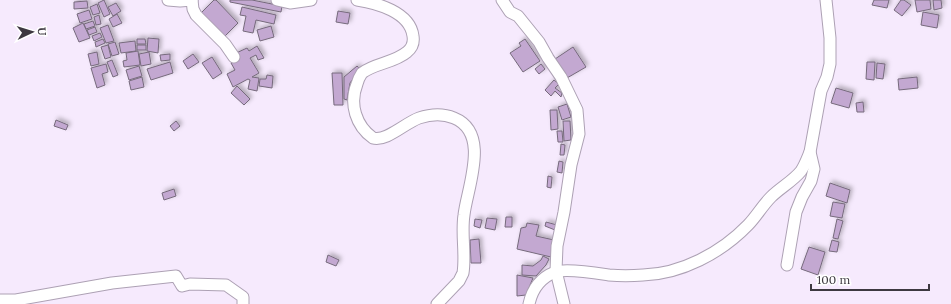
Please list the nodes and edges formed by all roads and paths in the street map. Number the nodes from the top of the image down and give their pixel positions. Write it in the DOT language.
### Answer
graph roads {
  1 [pos="168,0"];
  2 [pos="192,0"];
  3 [pos="277,0"];
  4 [pos="311,0"];
  5 [pos="357,0"];
  6 [pos="502,0"];
  7 [pos="826,0"];
  8 [pos="234,57"];
  9 [pos="810,152"];
  10 [pos="787,265"];
  11 [pos="556,272"];
  12 [pos="0,300"];
  13 [pos="243,304"];
  14 [pos="437,304"];
  15 [pos="529,304"];
  16 [pos="564,304"];
  1 -- 2 [label="street"];
  2 -- 8 [label="street"];
  3 -- 4 [label="street"];
  5 -- 14 [label="street"];
  6 -- 11 [label="street"];
  7 -- 9 [label="street"];
  9 -- 10 [label="street"];
  9 -- 11 [label="street"];
  11 -- 15 [label="street"];
  11 -- 16 [label="street"];
  12 -- 13 [label="street"];
}
